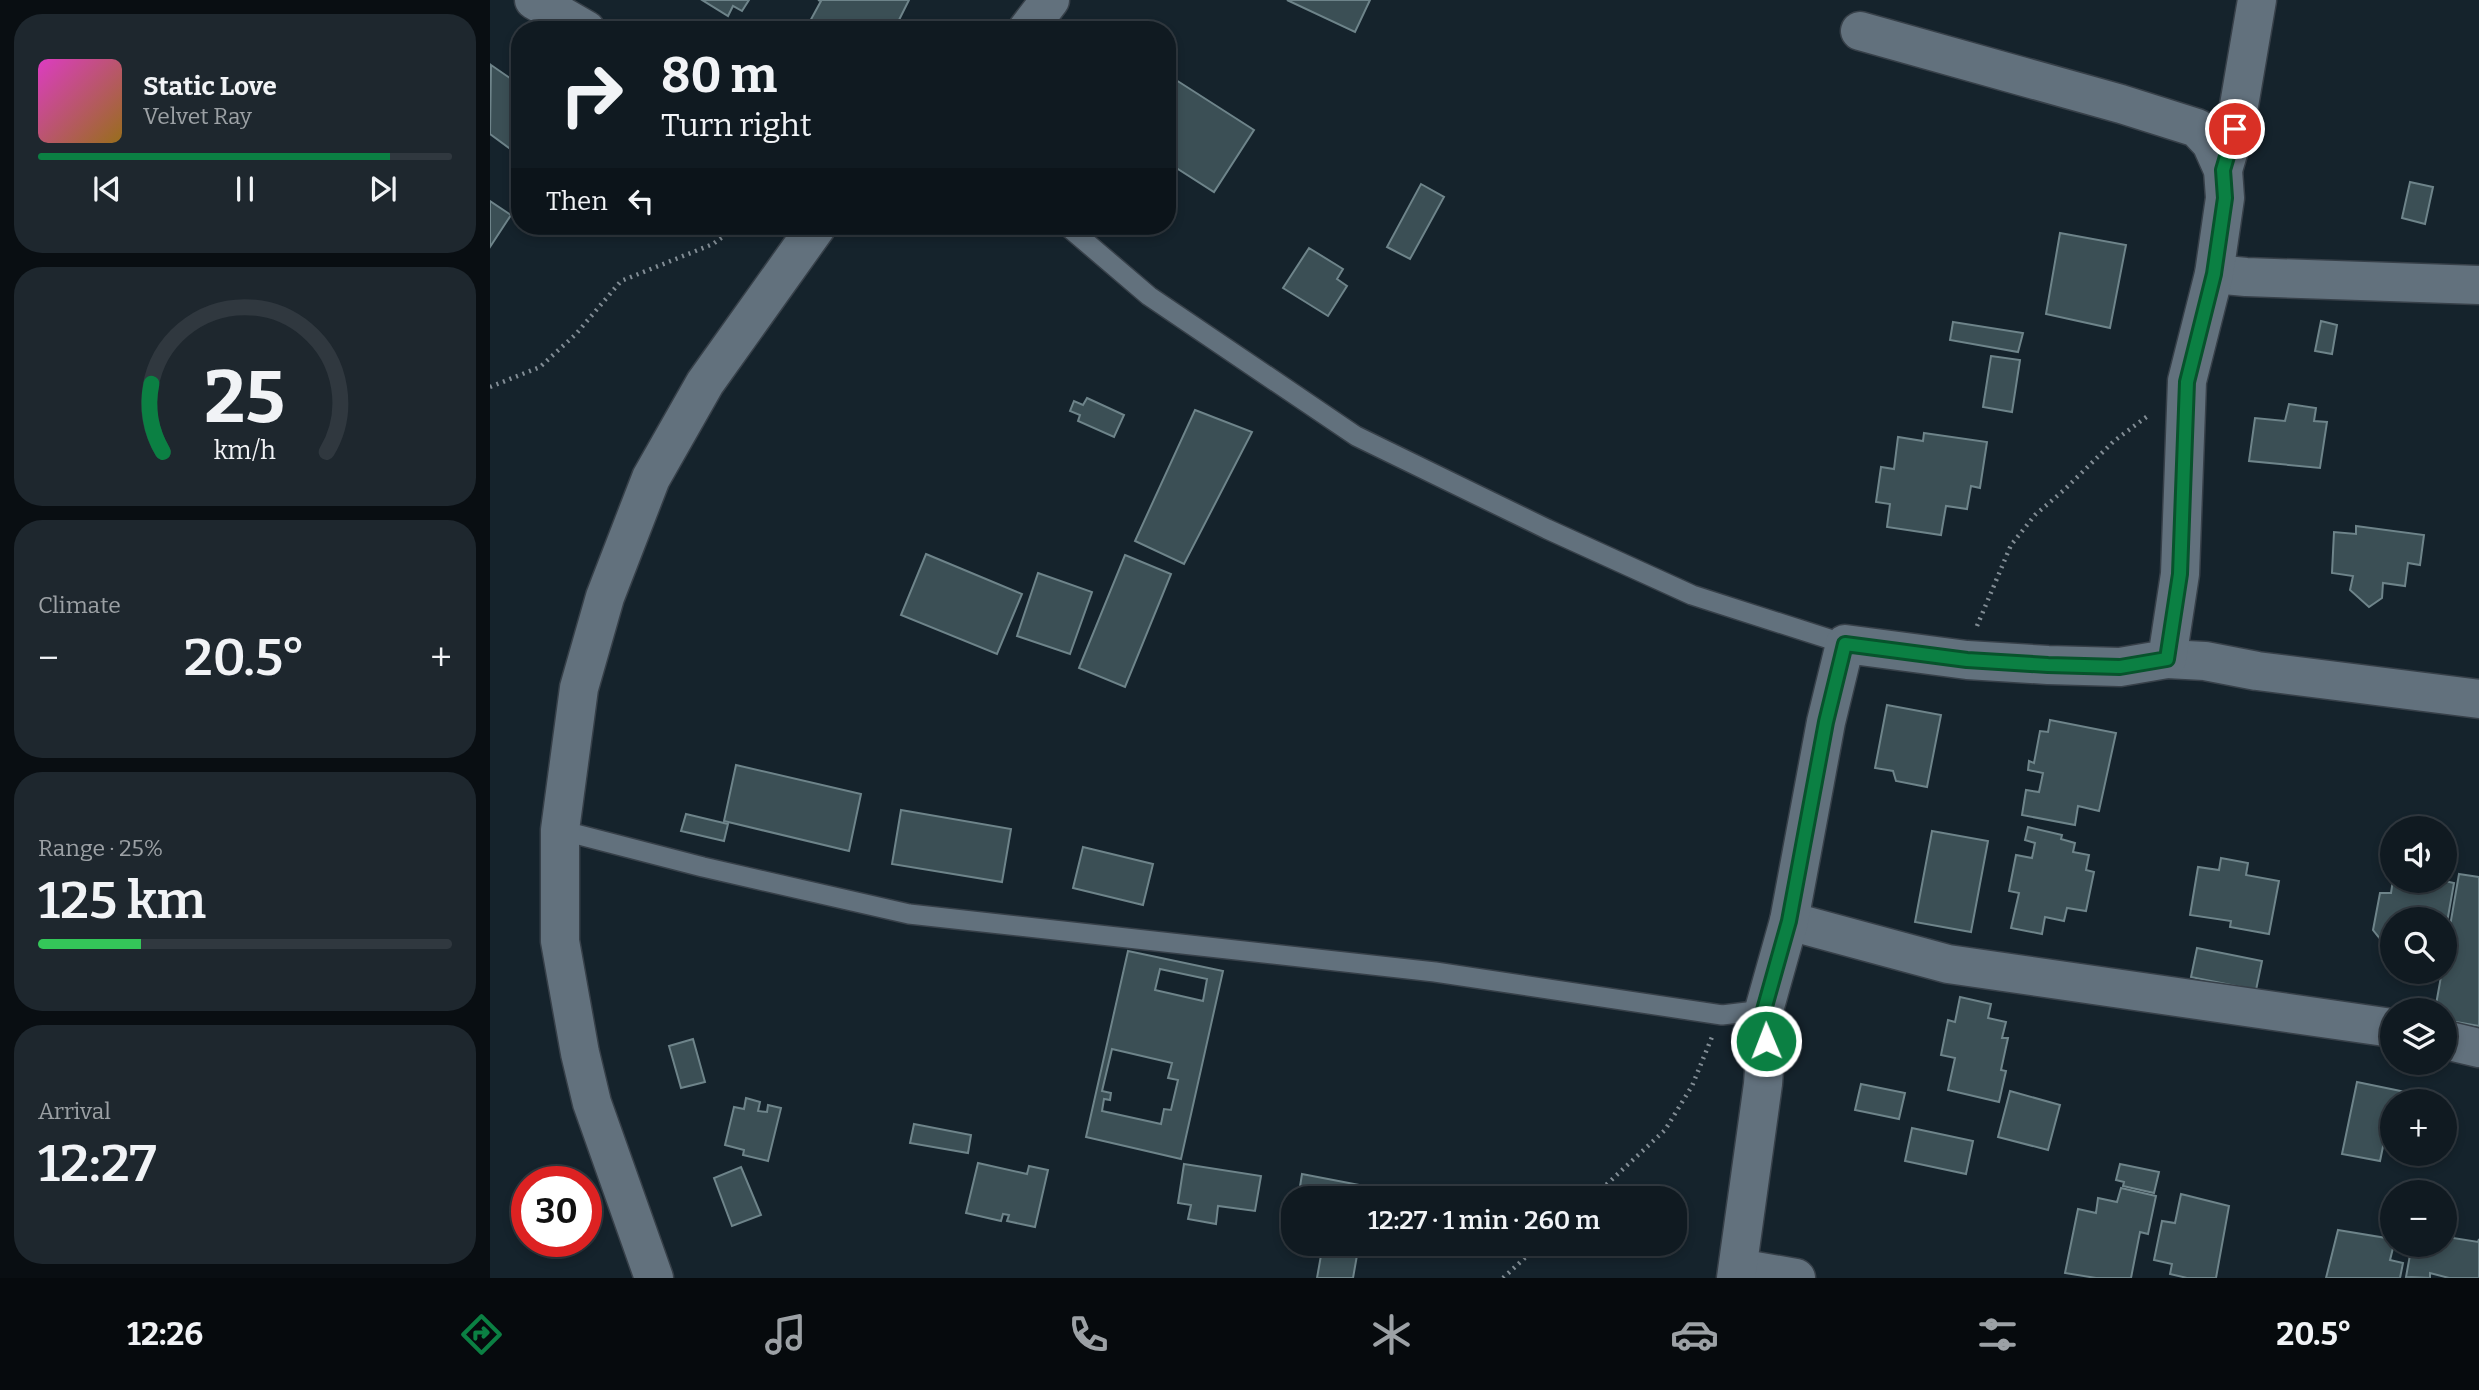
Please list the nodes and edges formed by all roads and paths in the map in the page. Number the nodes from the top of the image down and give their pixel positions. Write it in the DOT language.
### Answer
graph roads {
  1 [pos="534,0"];
  2 [pos="1050,0"];
  3 [pos="2257,0"];
  4 [pos="570,21"];
  5 [pos="1034,21"];
  6 [pos="1860,31"];
  7 [pos="2223,170"];
  8 [pos="725,235"];
  9 [pos="811,235"];
  10 [pos="1078,235"];
  11 [pos="2214,274"];
  12 [pos="2479,285"];
  13 [pos="2187,382"];
  14 [pos="490,387"];
  15 [pos="1845,644"];
  16 [pos="2167,659"];
  17 [pos="1967,660"];
  18 [pos="2479,699"];
  19 [pos="560,830"];
  20 [pos="1789,921"];
  21 [pos="1764,1010"];
  22 [pos="1722,1015"];
  23 [pos="2380,1026"];
  24 [pos="2457,1043"];
  25 [pos="2479,1048"];
  26 [pos="1605,1186"];
  27 [pos="1527,1256"];
  28 [pos="1737,1273"];
  29 [pos="654,1278"];
  30 [pos="1503,1278"];
  31 [pos="1796,1278"];
  1 -- 4 [label="street"];
  2 -- 5 [label="street"];
  3 -- 7 [label="street"];
  6 -- 7 [label="street"];
  7 -- 11 [label="street"];
  8 -- 14 [label="path"];
  9 -- 19 [label="street"];
  10 -- 15 [label="lane"];
  11 -- 12 [label="street"];
  11 -- 13 [label="street"];
  13 -- 16 [label="street"];
  13 -- 17 [label="path"];
  15 -- 17 [label="street"];
  15 -- 20 [label="street"];
  16 -- 17 [label="street"];
  16 -- 18 [label="street"];
  19 -- 22 [label="lane"];
  19 -- 29 [label="street"];
  20 -- 21 [label="street"];
  20 -- 23 [label="street"];
  21 -- 22 [label="lane"];
  21 -- 28 [label="street"];
  22 -- 26 [label="path"];
  24 -- 25 [label="street"];
  27 -- 30 [label="path"];
  28 -- 31 [label="street"];
}
